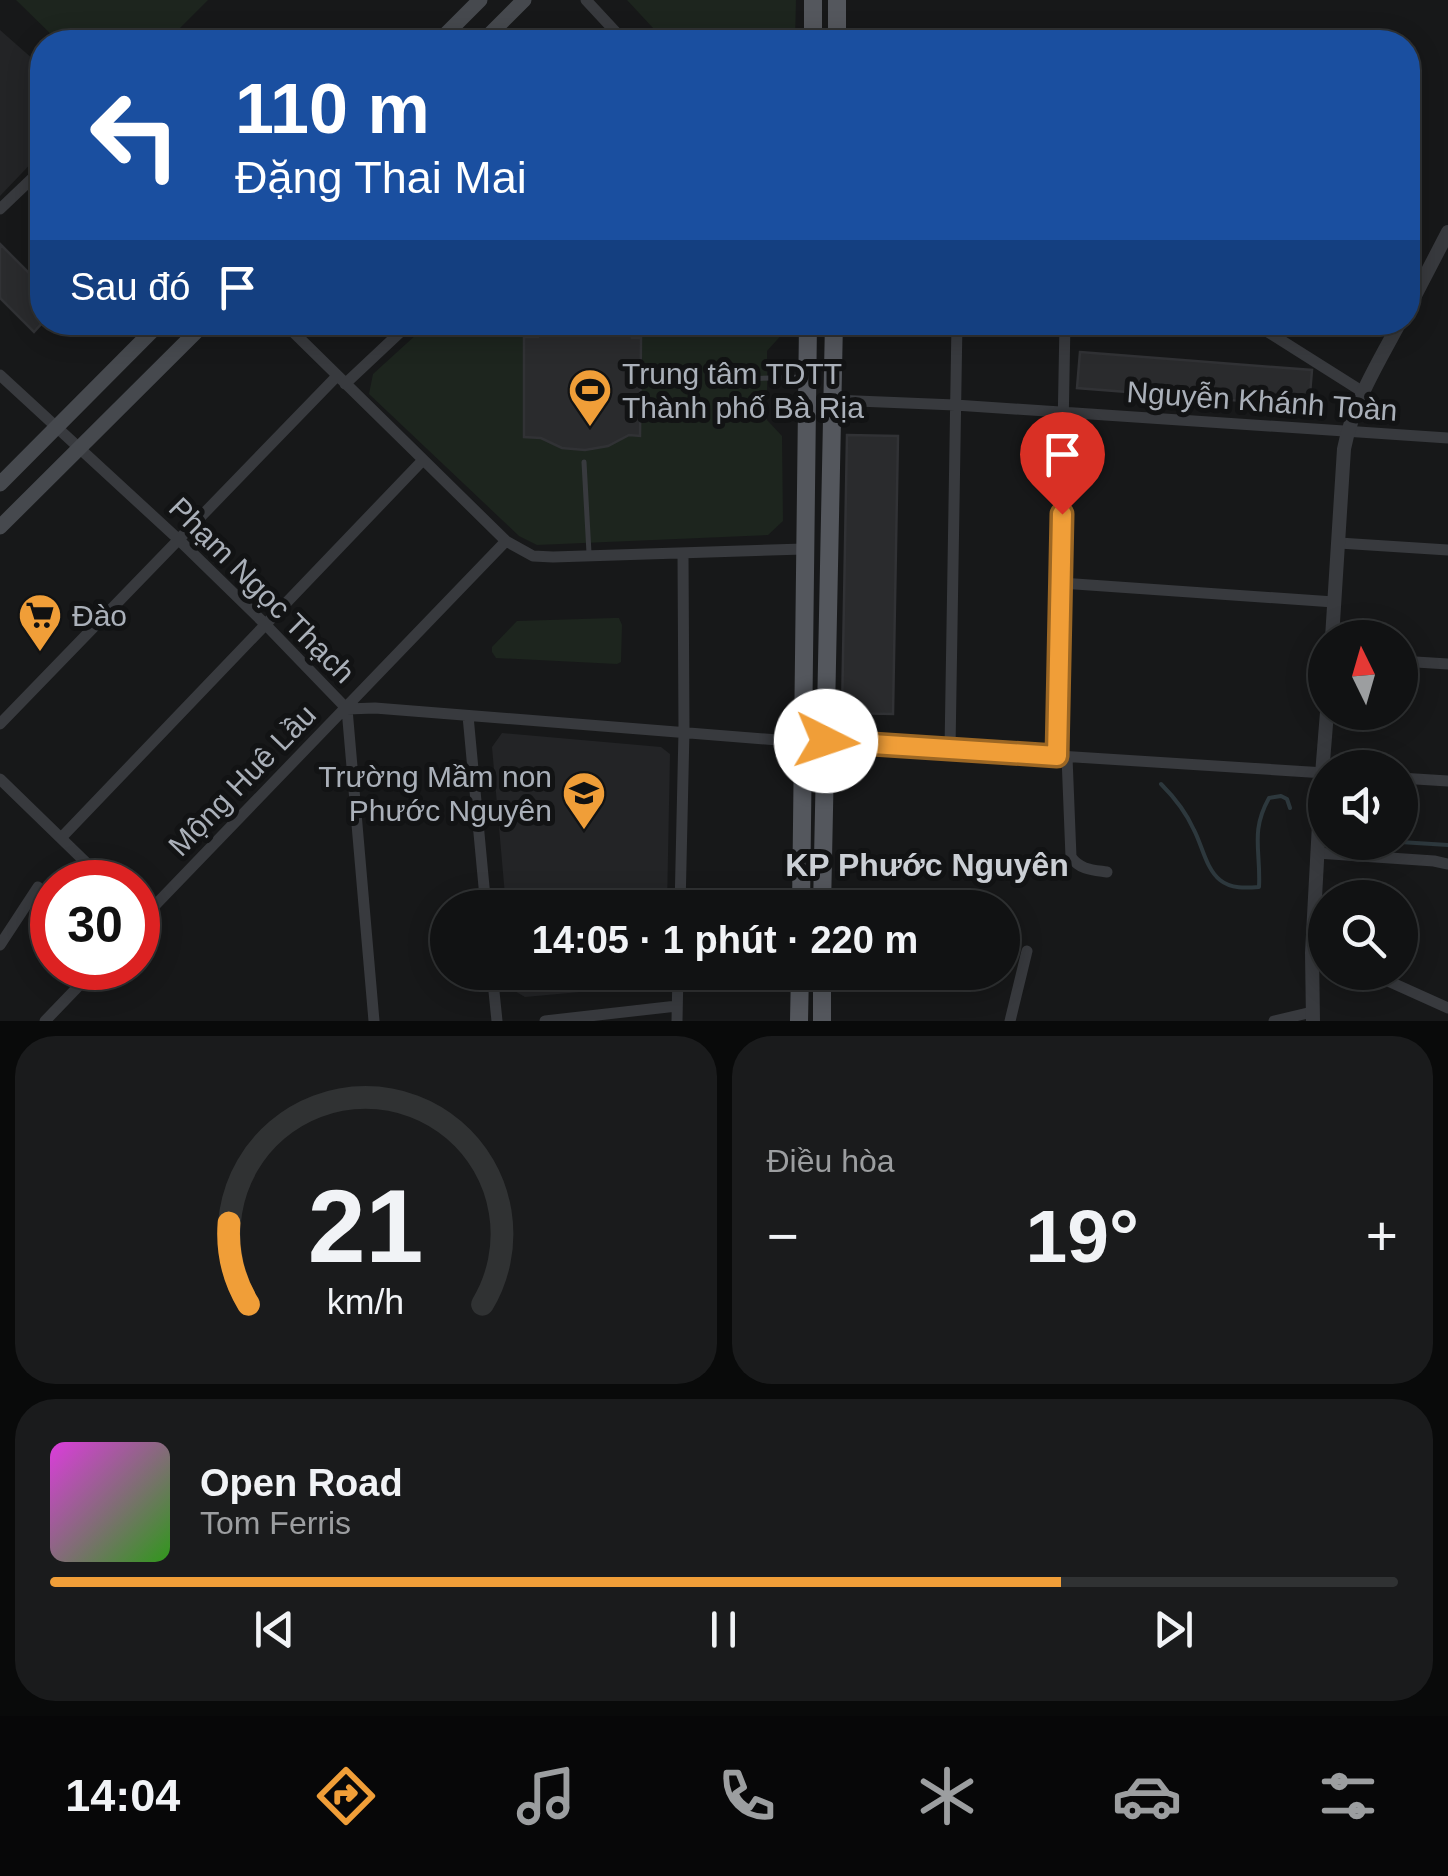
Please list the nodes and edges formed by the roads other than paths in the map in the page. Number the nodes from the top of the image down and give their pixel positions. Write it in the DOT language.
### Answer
graph roads {
  1 [pos="480,0"];
  2 [pos="524,0"];
  3 [pos="586,0"];
  4 [pos="813,0"];
  5 [pos="837,0"];
  6 [pos="450,30"];
  7 [pos="494,30"];
  8 [pos="615,30"];
  9 [pos="813,30"];
  10 [pos="837,30"];
  11 [pos="30,180"];
  12 [pos="0,209"];
  13 [pos="1448,232"];
  14 [pos="1420,285"];
  15 [pos="148,335"];
  16 [pos="193,335"];
  17 [pos="295,335"];
  18 [pos="395,335"];
  19 [pos="808,335"];
  20 [pos="834,335"];
  21 [pos="957,335"];
  22 [pos="1065,335"];
  23 [pos="1273,335"];
  24 [pos="1393,335"];
  25 [pos="808,376"];
  26 [pos="1,379"];
  27 [pos="341,380"];
  28 [pos="710,380"];
  29 [pos="1363,392"];
  30 [pos="833,400"];
  31 [pos="955,404"];
  32 [pos="1063,412"];
  33 [pos="57,428"];
  34 [pos="1347,432"];
  35 [pos="1448,438"];
  36 [pos="78,448"];
  37 [pos="423,460"];
  38 [pos="584,462"];
  39 [pos="0,484"];
  40 [pos="0,527"];
  41 [pos="178,539"];
  42 [pos="506,541"];
  43 [pos="1339,543"];
  44 [pos="804,549"];
  45 [pos="1448,550"];
  46 [pos="683,554"];
  47 [pos="589,556"];
  48 [pos="1061,582"];
  49 [pos="1334,602"];
  50 [pos="1333,620"];
  51 [pos="264,623"];
  52 [pos="1418,662"];
  53 [pos="1448,664"];
  54 [pos="346,709"];
  55 [pos="468,716"];
  56 [pos="0,724"];
  57 [pos="684,731"];
  58 [pos="826,741"];
  59 [pos="803,742"];
  60 [pos="950,749"];
  61 [pos="1062,757"];
  62 [pos="1308,772"];
  63 [pos="0,779"];
  64 [pos="1418,779"];
  65 [pos="1448,781"];
  66 [pos="60,838"];
  67 [pos="1418,859"];
  68 [pos="83,860"];
  69 [pos="1448,864"];
  70 [pos="1108,872"];
  71 [pos="484,890"];
  72 [pos="680,890"];
  73 [pos="801,890"];
  74 [pos="822,890"];
  75 [pos="160,897"];
  76 [pos="30,899"];
  77 [pos="0,945"];
  78 [pos="1027,951"];
  79 [pos="75,990"];
  80 [pos="493,990"];
  81 [pos="677,990"];
  82 [pos="800,990"];
  83 [pos="822,990"];
  84 [pos="1316,990"];
  85 [pos="1408,990"];
  86 [pos="677,1006"];
  87 [pos="1448,1008"];
  88 [pos="1313,1017"];
  89 [pos="45,1021"];
  90 [pos="374,1021"];
  91 [pos="496,1021"];
  92 [pos="545,1021"];
  93 [pos="677,1021"];
  94 [pos="799,1021"];
  95 [pos="822,1021"];
  96 [pos="1010,1021"];
  97 [pos="1274,1021"];
  1 -- 6 [label="main road"];
  2 -- 7 [label="main road"];
  3 -- 8 [label="street"];
  4 -- 9 [label="main road"];
  5 -- 10 [label="main road"];
  11 -- 12 [label="street"];
  13 -- 14 [label="street"];
  15 -- 33 [label="main road"];
  16 -- 36 [label="main road"];
  17 -- 27 [label="street"];
  18 -- 27 [label="street"];
  19 -- 25 [label="main road"];
  20 -- 30 [label="main road"];
  21 -- 31 [label="street"];
  22 -- 32 [label="street"];
  23 -- 29 [label="street"];
  24 -- 29 [label="street"];
  25 -- 28 [label="lane"];
  25 -- 44 [label="main road"];
  26 -- 33 [label="street, Phạm Ngọc Thạch"];
  27 -- 37 [label="street"];
  27 -- 41 [label="street"];
  29 -- 34 [label="street"];
  30 -- 31 [label="street, Nguyễn Khánh Toàn"];
  30 -- 58 [label="main road"];
  31 -- 32 [label="street, Nguyễn Khánh Toàn"];
  31 -- 60 [label="street"];
  32 -- 34 [label="street, Nguyễn Khánh Toàn"];
  32 -- 48 [label="street"];
  33 -- 36 [label="street, Phạm Ngọc Thạch"];
  33 -- 39 [label="main road"];
  34 -- 35 [label="street, Nguyễn Khánh Toàn"];
  34 -- 43 [label="street"];
  36 -- 40 [label="main road"];
  36 -- 41 [label="street, Phạm Ngọc Thạch"];
  37 -- 42 [label="street"];
  37 -- 51 [label="street"];
  38 -- 47 [label="lane"];
  41 -- 51 [label="street, Phạm Ngọc Thạch"];
  41 -- 56 [label="street"];
  42 -- 47 [label="street"];
  42 -- 54 [label="street, Mộng Huê Lầu"];
  43 -- 45 [label="street"];
  43 -- 49 [label="street"];
  44 -- 46 [label="street"];
  44 -- 59 [label="main road"];
  46 -- 47 [label="street"];
  46 -- 57 [label="street"];
  48 -- 49 [label="street"];
  48 -- 61 [label="street"];
  49 -- 50 [label="street"];
  51 -- 54 [label="street, Phạm Ngọc Thạch"];
  51 -- 66 [label="street"];
  52 -- 53 [label="street"];
  54 -- 55 [label="street"];
  54 -- 75 [label="street, Mộng Huê Lầu"];
  54 -- 90 [label="street, Phạm Ngọc Thạch"];
  55 -- 57 [label="street"];
  55 -- 71 [label="street"];
  57 -- 59 [label="street"];
  57 -- 72 [label="street"];
  58 -- 59 [label="street"];
  58 -- 60 [label="street"];
  58 -- 74 [label="main road"];
  59 -- 73 [label="main road"];
  60 -- 61 [label="street"];
  61 -- 62 [label="street"];
  61 -- 70 [label="street"];
  63 -- 66 [label="street"];
  64 -- 65 [label="street"];
  66 -- 68 [label="street"];
  67 -- 69 [label="street"];
  76 -- 77 [label="street"];
  78 -- 96 [label="street"];
  79 -- 89 [label="street"];
  80 -- 91 [label="street"];
  81 -- 86 [label="street"];
  82 -- 94 [label="main road"];
  83 -- 95 [label="main road"];
  84 -- 88 [label="street"];
  85 -- 87 [label="street"];
  86 -- 92 [label="street"];
  86 -- 93 [label="street"];
  88 -- 97 [label="street"];
}
